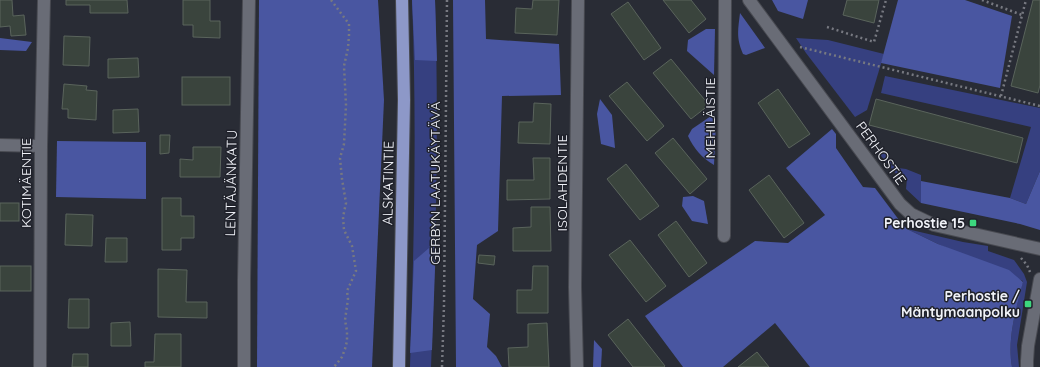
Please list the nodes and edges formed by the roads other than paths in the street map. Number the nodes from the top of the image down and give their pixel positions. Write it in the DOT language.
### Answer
graph roads {
  1 [pos="44,0"];
  2 [pos="249,0"];
  3 [pos="402,0"];
  4 [pos="578,0"];
  5 [pos="725,0"];
  6 [pos="749,0"];
  7 [pos="0,145"];
  8 [pos="41,146"];
  9 [pos="724,236"];
  10 [pos="1040,249"];
  11 [pos="1036,279"];
  12 [pos="1033,341"];
  13 [pos="40,367"];
  14 [pos="244,367"];
  15 [pos="399,367"];
  16 [pos="577,367"];
  17 [pos="1027,367"];
  1 -- 8 [label="street, KOTIMÄENTIE"];
  2 -- 14 [label="street, LENTÄJÄNKATU"];
  3 -- 15 [label="main road, ALSKATINTIE"];
  4 -- 16 [label="street, ISOLAHDENTIE"];
  5 -- 9 [label="street, MEHILÄISTIE"];
  6 -- 10 [label="street, PERHOSTIE"];
  7 -- 8 [label="street"];
  8 -- 13 [label="street, KOTIMÄENTIE"];
  11 -- 12 [label="street"];
  12 -- 17 [label="street"];
}
